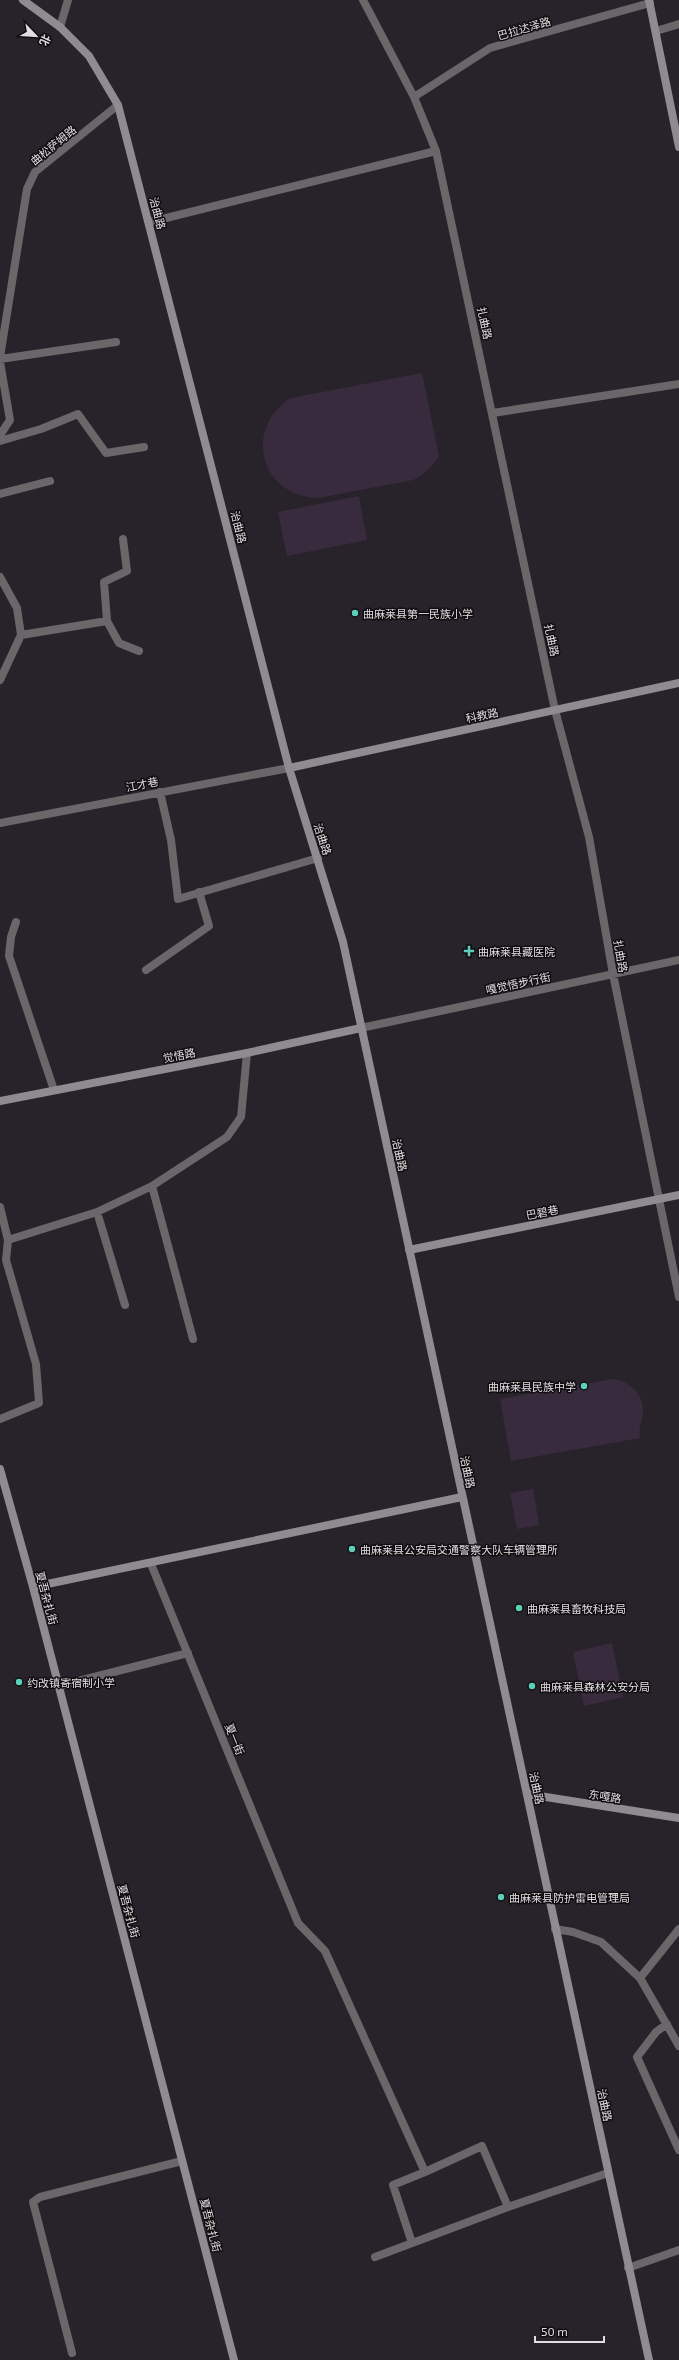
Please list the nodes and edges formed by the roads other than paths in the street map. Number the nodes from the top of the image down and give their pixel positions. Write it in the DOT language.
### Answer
graph roads {
  1 [pos="23,0"];
  2 [pos="68,0"];
  3 [pos="363,0"];
  4 [pos="650,2"];
  5 [pos="679,24"];
  6 [pos="60,27"];
  7 [pos="656,31"];
  8 [pos="414,97"];
  9 [pos="118,105"];
  10 [pos="679,146"];
  11 [pos="436,150"];
  12 [pos="150,222"];
  13 [pos="116,342"];
  14 [pos="0,359"];
  15 [pos="679,384"];
  16 [pos="493,413"];
  17 [pos="0,435"];
  18 [pos="0,441"];
  19 [pos="144,447"];
  20 [pos="50,481"];
  21 [pos="0,494"];
  22 [pos="123,539"];
  23 [pos="0,577"];
  24 [pos="107,621"];
  25 [pos="21,635"];
  26 [pos="139,651"];
  27 [pos="0,680"];
  28 [pos="679,683"];
  29 [pos="556,710"];
  30 [pos="289,768"];
  31 [pos="160,792"];
  32 [pos="0,824"];
  33 [pos="318,858"];
  34 [pos="199,892"];
  35 [pos="16,922"];
  36 [pos="679,960"];
  37 [pos="146,970"];
  38 [pos="613,974"];
  39 [pos="361,1028"];
  40 [pos="247,1053"];
  41 [pos="54,1090"];
  42 [pos="0,1101"];
  43 [pos="152,1186"];
  44 [pos="679,1195"];
  45 [pos="659,1199"];
  46 [pos="0,1207"];
  47 [pos="97,1212"];
  48 [pos="8,1240"];
  49 [pos="409,1250"];
  50 [pos="679,1297"];
  51 [pos="125,1305"];
  52 [pos="193,1339"];
  53 [pos="0,1419"];
  54 [pos="0,1469"];
  55 [pos="462,1497"];
  56 [pos="151,1564"];
  57 [pos="33,1587"];
  58 [pos="188,1653"];
  59 [pos="59,1686"];
  60 [pos="527,1794"];
  61 [pos="679,1818"];
  62 [pos="556,1929"];
  63 [pos="679,1929"];
  64 [pos="640,1978"];
  65 [pos="667,2024"];
  66 [pos="679,2046"];
  67 [pos="679,2150"];
  68 [pos="182,2161"];
  69 [pos="425,2172"];
  70 [pos="608,2172"];
  71 [pos="508,2207"];
  72 [pos="412,2243"];
  73 [pos="679,2250"];
  74 [pos="375,2257"];
  75 [pos="628,2268"];
  76 [pos="72,2353"];
  77 [pos="234,2360"];
  78 [pos="649,2360"];
  1 -- 6 [label="main road, 治曲路"];
  2 -- 6 [label="street"];
  3 -- 8 [label="street, 扎曲路"];
  4 -- 7 [label="main road"];
  4 -- 8 [label="street, 巴拉达泽路"];
  5 -- 7 [label="street"];
  6 -- 9 [label="main road, 治曲路"];
  7 -- 10 [label="main road"];
  8 -- 11 [label="street, 扎曲路"];
  9 -- 12 [label="main road, 治曲路"];
  9 -- 14 [label="street, 曲松萨姆路"];
  11 -- 12 [label="street"];
  11 -- 16 [label="street, 扎曲路"];
  12 -- 30 [label="main road, 治曲路"];
  13 -- 14 [label="street"];
  14 -- 17 [label="street, 曲松萨姆路"];
  15 -- 16 [label="street"];
  16 -- 29 [label="street, 扎曲路"];
  18 -- 19 [label="street"];
  20 -- 21 [label="street"];
  22 -- 24 [label="street"];
  23 -- 25 [label="street"];
  24 -- 25 [label="street"];
  24 -- 26 [label="street"];
  25 -- 27 [label="street"];
  28 -- 29 [label="main road, 科教路"];
  29 -- 30 [label="main road, 科教路"];
  29 -- 38 [label="street, 扎曲路"];
  30 -- 31 [label="street, 江才巷"];
  30 -- 33 [label="main road, 治曲路"];
  31 -- 32 [label="street, 江才巷"];
  31 -- 34 [label="street"];
  33 -- 34 [label="street"];
  33 -- 39 [label="main road, 治曲路"];
  34 -- 37 [label="street"];
  35 -- 41 [label="street"];
  36 -- 38 [label="street, 嘎觉悟步行街"];
  38 -- 39 [label="street, 嘎觉悟步行街"];
  38 -- 45 [label="street, 扎曲路"];
  39 -- 40 [label="main road, 觉悟路"];
  39 -- 49 [label="main road, 治曲路"];
  40 -- 41 [label="main road, 觉悟路"];
  40 -- 43 [label="street"];
  41 -- 42 [label="main road, 觉悟路"];
  43 -- 47 [label="street"];
  43 -- 52 [label="street"];
  44 -- 45 [label="main road, 巴碧巷"];
  45 -- 49 [label="main road, 巴碧巷"];
  45 -- 50 [label="street, 扎曲路"];
  46 -- 48 [label="street"];
  47 -- 48 [label="street"];
  47 -- 51 [label="street"];
  48 -- 53 [label="street"];
  49 -- 55 [label="main road, 治曲路"];
  54 -- 57 [label="main road, 夏吾杂扎街"];
  55 -- 56 [label="main road"];
  55 -- 60 [label="main road, 治曲路"];
  56 -- 57 [label="main road"];
  56 -- 58 [label="street, 夏一街"];
  57 -- 59 [label="main road, 夏吾杂扎街"];
  58 -- 59 [label="street"];
  58 -- 69 [label="street, 夏一街"];
  59 -- 68 [label="main road, 夏吾杂扎街"];
  60 -- 61 [label="main road, 东嘎路"];
  60 -- 62 [label="main road, 治曲路"];
  62 -- 64 [label="street"];
  62 -- 70 [label="main road, 治曲路"];
  63 -- 64 [label="street"];
  64 -- 65 [label="street"];
  65 -- 66 [label="street"];
  65 -- 67 [label="street"];
  68 -- 76 [label="street"];
  68 -- 77 [label="main road, 夏吾杂扎街"];
  69 -- 71 [label="street"];
  69 -- 72 [label="street"];
  70 -- 71 [label="street"];
  70 -- 75 [label="main road, 治曲路"];
  71 -- 72 [label="street"];
  72 -- 74 [label="street"];
  73 -- 75 [label="street"];
  75 -- 78 [label="main road, 治曲路"];
}
